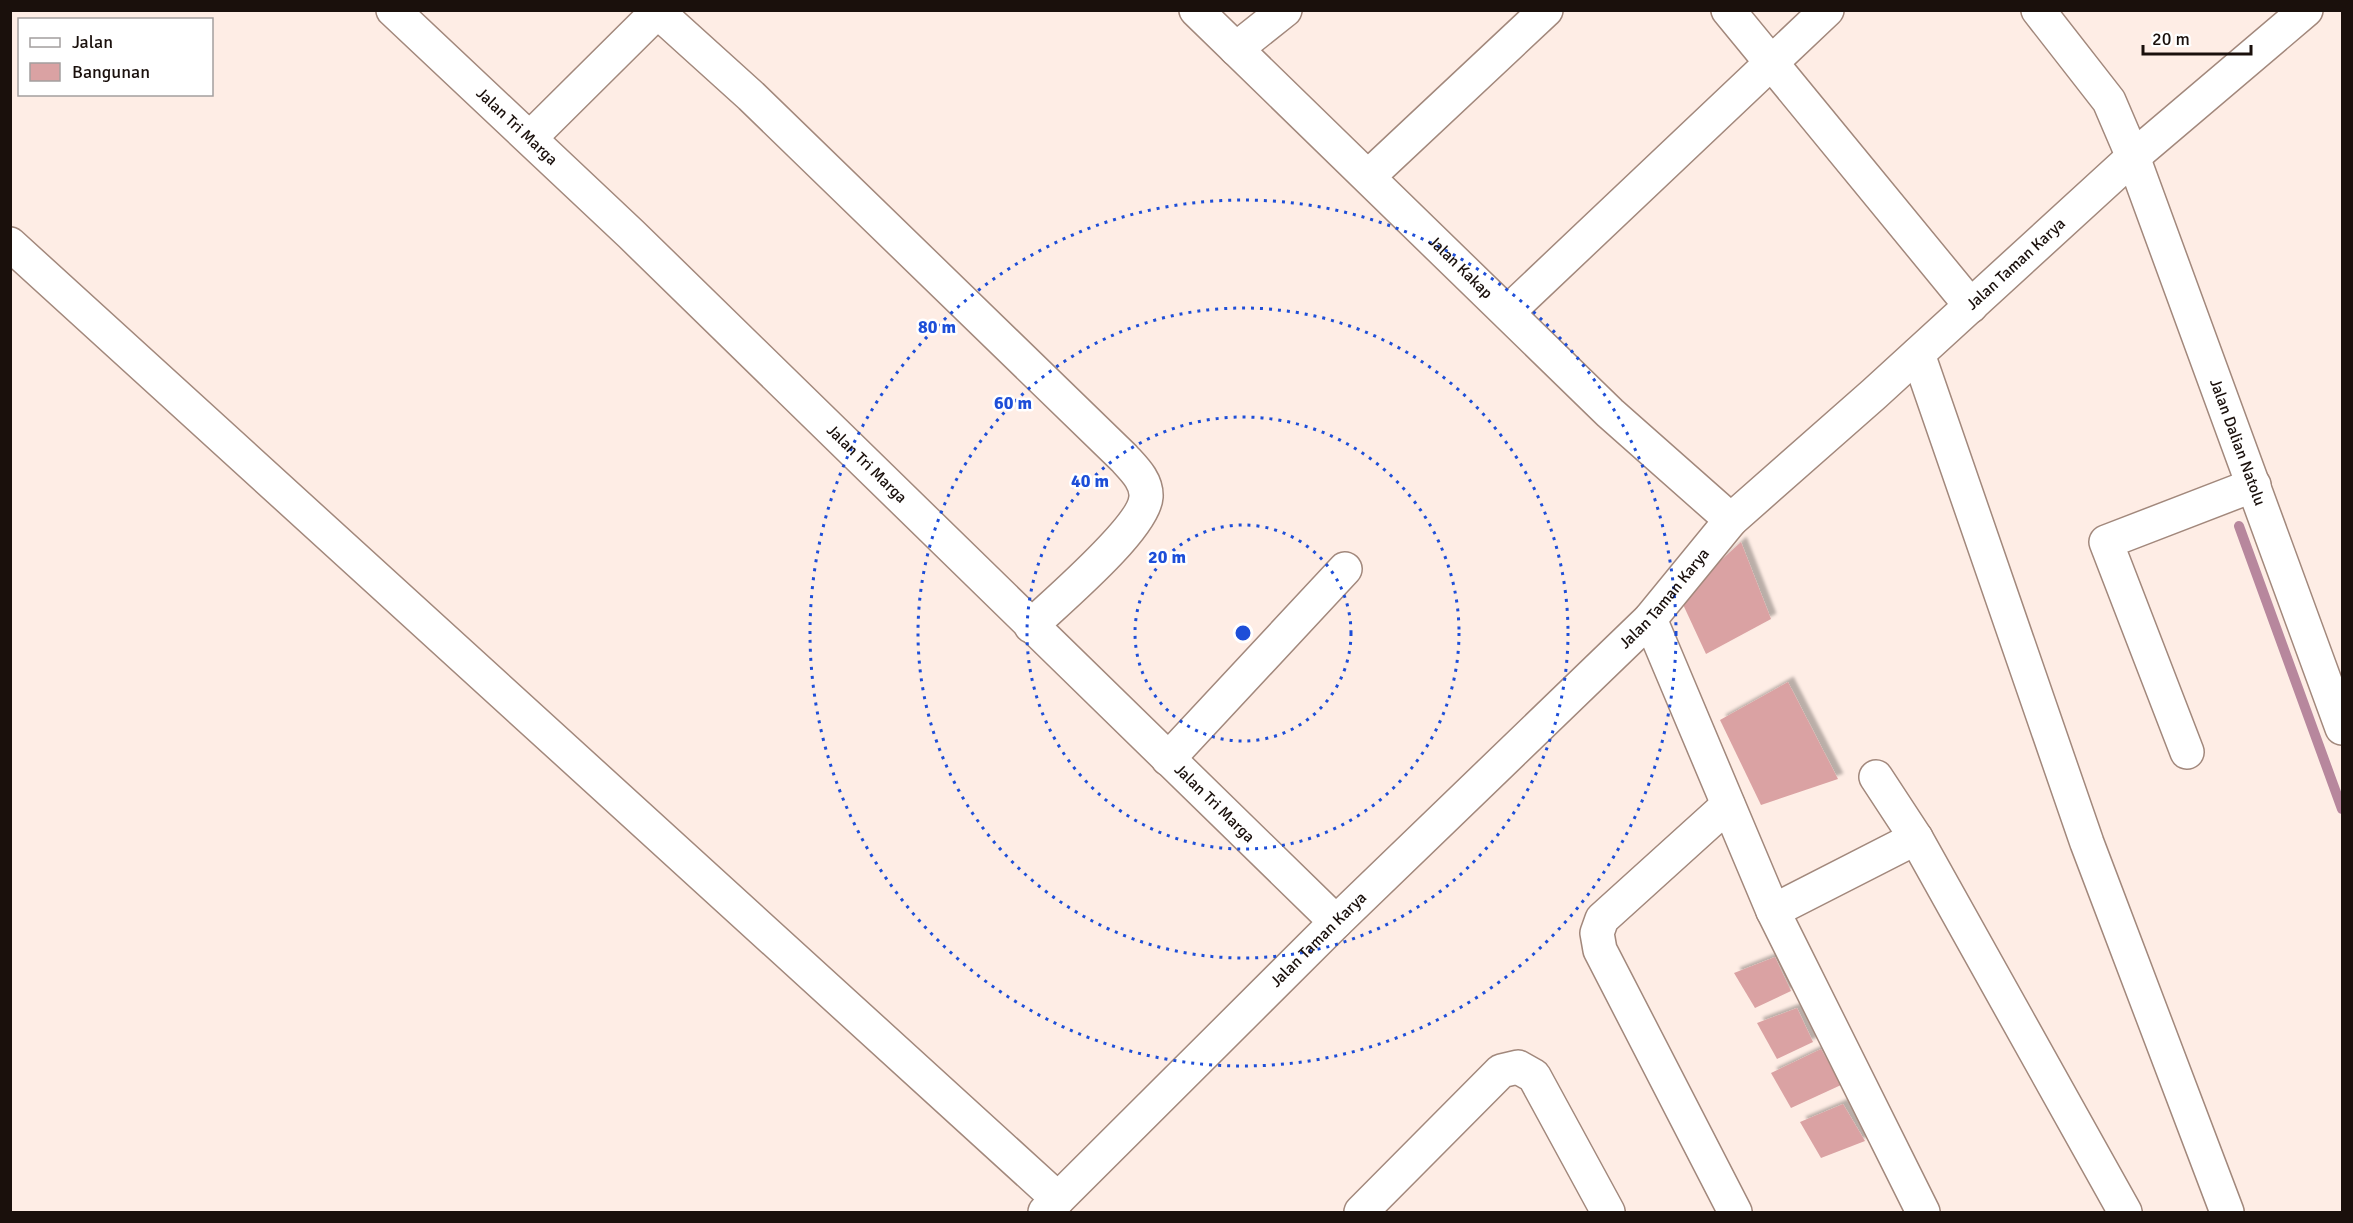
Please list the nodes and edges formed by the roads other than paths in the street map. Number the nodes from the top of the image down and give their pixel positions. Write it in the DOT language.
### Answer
graph roads {
  1 [pos="1196,10"];
  2 [pos="1285,10"];
  3 [pos="1546,10"];
  4 [pos="1728,10"];
  5 [pos="1827,10"];
  6 [pos="2038,10"];
  7 [pos="2306,10"];
  8 [pos="659,11"];
  9 [pos="396,12"];
  10 [pos="1236,49"];
  11 [pos="1771,64"];
  12 [pos="531,137"];
  13 [pos="2133,157"];
  14 [pos="1370,176"];
  15 [pos="10,244"];
  16 [pos="1971,306"];
  17 [pos="1508,312"];
  18 [pos="1918,354"];
  19 [pos="2253,485"];
  20 [pos="1731,520"];
  21 [pos="1345,569"];
  22 [pos="1650,619"];
  23 [pos="1031,626"];
  24 [pos="2343,728"];
  25 [pos="2187,752"];
  26 [pos="1168,759"];
  27 [pos="1876,777"];
  28 [pos="1728,805"];
  29 [pos="1916,838"];
  30 [pos="1773,911"];
  31 [pos="1335,922"];
  32 [pos="1052,1206"];
  33 [pos="1375,1207"];
  34 [pos="1608,1212"];
  35 [pos="1735,1212"];
  36 [pos="1923,1212"];
  37 [pos="2125,1212"];
  38 [pos="2227,1212"];
  1 -- 10 [label="street, Jalan Kakap"];
  2 -- 10 [label="street"];
  3 -- 14 [label="street"];
  4 -- 11 [label="street"];
  5 -- 11 [label="street"];
  6 -- 13 [label="street, Jalan Dalian Natolu"];
  7 -- 13 [label="street, Jalan Taman Karya"];
  8 -- 12 [label="street"];
  8 -- 23 [label="street"];
  9 -- 12 [label="street, Jalan Tri Marga"];
  10 -- 14 [label="street, Jalan Kakap"];
  11 -- 16 [label="street"];
  11 -- 17 [label="street"];
  12 -- 23 [label="street, Jalan Tri Marga"];
  13 -- 16 [label="street, Jalan Taman Karya"];
  13 -- 19 [label="street, Jalan Dalian Natolu"];
  14 -- 17 [label="street, Jalan Kakap"];
  15 -- 32 [label="street"];
  16 -- 18 [label="street, Jalan Taman Karya"];
  17 -- 20 [label="street, Jalan Kakap"];
  18 -- 20 [label="street, Jalan Taman Karya"];
  18 -- 38 [label="street"];
  19 -- 24 [label="street, Jalan Dalian Natolu"];
  19 -- 25 [label="street"];
  20 -- 22 [label="street, Jalan Taman Karya"];
  21 -- 26 [label="street"];
  22 -- 28 [label="street"];
  22 -- 31 [label="street, Jalan Taman Karya"];
  23 -- 26 [label="street, Jalan Tri Marga"];
  26 -- 31 [label="street, Jalan Tri Marga"];
  27 -- 29 [label="street"];
  28 -- 30 [label="street"];
  28 -- 35 [label="street"];
  29 -- 30 [label="street"];
  29 -- 37 [label="street"];
  30 -- 36 [label="street"];
  31 -- 32 [label="street, Jalan Taman Karya"];
  33 -- 34 [label="street"];
}
